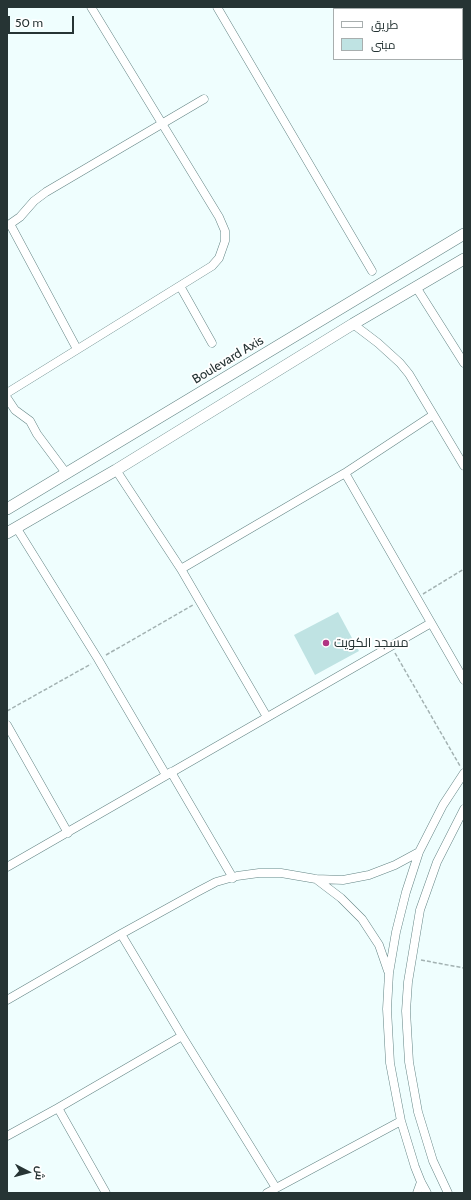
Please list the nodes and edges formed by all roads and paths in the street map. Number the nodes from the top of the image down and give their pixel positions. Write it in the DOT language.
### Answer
graph roads {
  1 [pos="91,7"];
  2 [pos="217,7"];
  3 [pos="204,99"];
  4 [pos="162,124"];
  5 [pos="9,225"];
  6 [pos="464,234"];
  7 [pos="464,259"];
  8 [pos="372,271"];
  9 [pos="180,286"];
  10 [pos="416,286"];
  11 [pos="352,324"];
  12 [pos="212,343"];
  13 [pos="78,350"];
  14 [pos="464,363"];
  15 [pos="7,393"];
  16 [pos="7,398"];
  17 [pos="433,415"];
  18 [pos="464,466"];
  19 [pos="116,470"];
  20 [pos="66,473"];
  21 [pos="345,474"];
  22 [pos="7,509"];
  23 [pos="12,530"];
  24 [pos="181,569"];
  25 [pos="464,569"];
  26 [pos="416,598"];
  27 [pos="431,623"];
  28 [pos="391,646"];
  29 [pos="464,680"];
  30 [pos="267,717"];
  31 [pos="7,725"];
  32 [pos="169,773"];
  33 [pos="464,773"];
  34 [pos="464,809"];
  35 [pos="68,832"];
  36 [pos="419,852"];
  37 [pos="7,867"];
  38 [pos="233,878"];
  39 [pos="316,879"];
  40 [pos="121,934"];
  41 [pos="411,958"];
  42 [pos="464,968"];
  43 [pos="389,973"];
  44 [pos="7,1000"];
  45 [pos="182,1036"];
  46 [pos="58,1108"];
  47 [pos="401,1122"];
  48 [pos="7,1136"];
  49 [pos="421,1182"];
  50 [pos="276,1188"];
  51 [pos="106,1193"];
  52 [pos="267,1193"];
  53 [pos="417,1193"];
  54 [pos="427,1193"];
  55 [pos="448,1193"];
  1 -- 4 [label="street"];
  2 -- 8 [label="street"];
  3 -- 4 [label="street"];
  4 -- 5 [label="street"];
  4 -- 9 [label="street"];
  5 -- 13 [label="street"];
  6 -- 20 [label="street, Boulevard Axis"];
  7 -- 10 [label="street"];
  9 -- 12 [label="street"];
  9 -- 13 [label="street"];
  10 -- 11 [label="street"];
  10 -- 14 [label="street"];
  11 -- 17 [label="street"];
  11 -- 19 [label="street"];
  13 -- 15 [label="street"];
  16 -- 20 [label="street"];
  17 -- 18 [label="street"];
  17 -- 21 [label="street"];
  19 -- 23 [label="street"];
  19 -- 24 [label="street"];
  20 -- 22 [label="street, Boulevard Axis"];
  21 -- 24 [label="street"];
  21 -- 26 [label="street"];
  23 -- 32 [label="street"];
  24 -- 30 [label="street"];
  25 -- 26 [label="path"];
  26 -- 27 [label="street"];
  27 -- 28 [label="street"];
  27 -- 29 [label="street"];
  28 -- 30 [label="street"];
  28 -- 33 [label="path"];
  30 -- 32 [label="street"];
  31 -- 35 [label="street"];
  32 -- 35 [label="street"];
  32 -- 38 [label="street"];
  33 -- 36 [label="street"];
  34 -- 41 [label="street"];
  35 -- 37 [label="street"];
  36 -- 39 [label="street"];
  36 -- 43 [label="street"];
  38 -- 39 [label="street"];
  38 -- 40 [label="street"];
  39 -- 43 [label="street"];
  40 -- 44 [label="street"];
  40 -- 45 [label="street"];
  41 -- 42 [label="path"];
  41 -- 55 [label="street"];
  43 -- 47 [label="street"];
  45 -- 46 [label="street"];
  45 -- 50 [label="street"];
  46 -- 48 [label="street"];
  46 -- 51 [label="street"];
  47 -- 49 [label="street"];
  47 -- 50 [label="street"];
  49 -- 53 [label="street"];
  49 -- 54 [label="street"];
  50 -- 52 [label="street"];
}
